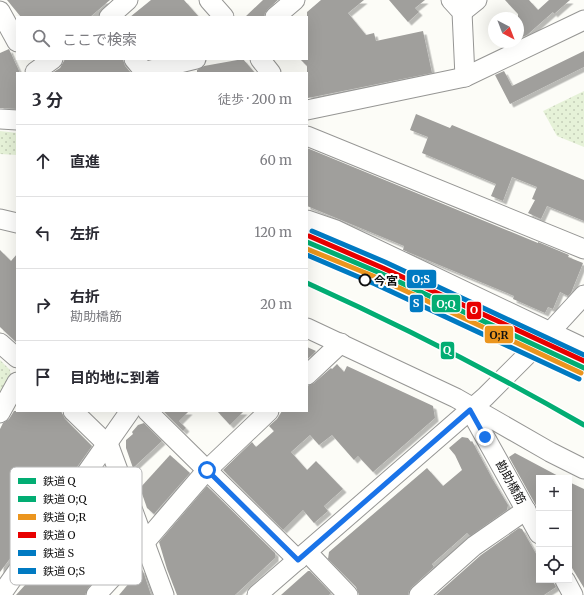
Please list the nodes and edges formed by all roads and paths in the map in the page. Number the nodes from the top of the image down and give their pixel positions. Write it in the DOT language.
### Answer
graph roads {
  1 [pos="128,0"];
  2 [pos="208,0"];
  3 [pos="295,0"];
  4 [pos="477,0"];
  5 [pos="457,6"];
  6 [pos="0,11"];
  7 [pos="110,16"];
  8 [pos="223,16"];
  9 [pos="276,16"];
  10 [pos="584,20"];
  11 [pos="10,40"];
  12 [pos="50,60"];
  13 [pos="135,60"];
  14 [pos="192,60"];
  15 [pos="261,60"];
  16 [pos="33,68"];
  17 [pos="270,72"];
  18 [pos="465,77"];
  19 [pos="308,110"];
  20 [pos="0,119"];
  21 [pos="16,120"];
  22 [pos="308,136"];
  23 [pos="0,219"];
  24 [pos="308,220"];
  25 [pos="16,223"];
  26 [pos="584,249"];
  27 [pos="584,295"];
  28 [pos="308,328"];
  29 [pos="550,332"];
  30 [pos="0,343"];
  31 [pos="341,343"];
  32 [pos="584,348"];
  33 [pos="16,357"];
  34 [pos="308,374"];
  35 [pos="16,384"];
  36 [pos="472,409"];
  37 [pos="74,412"];
  38 [pos="129,412"];
  39 [pos="148,412"];
  40 [pos="268,412"];
  41 [pos="0,413"];
  42 [pos="107,444"];
  43 [pos="91,467"];
  44 [pos="117,467"];
  45 [pos="584,469"];
  46 [pos="207,470"];
  47 [pos="526,510"];
  48 [pos="536,528"];
  49 [pos="142,534"];
  50 [pos="145,542"];
  51 [pos="142,545"];
  52 [pos="303,556"];
  53 [pos="10,581"];
  54 [pos="567,583"];
  55 [pos="105,585"];
  56 [pos="3,591"];
  57 [pos="96,595"];
  58 [pos="164,595"];
  59 [pos="257,595"];
  60 [pos="348,595"];
  61 [pos="419,595"];
  62 [pos="573,595"];
  1 -- 7 [label="street"];
  2 -- 8 [label="street"];
  3 -- 9 [label="street"];
  4 -- 5 [label="street"];
  5 -- 18 [label="street"];
  6 -- 11 [label="street"];
  10 -- 18 [label="street"];
  12 -- 16 [label="street"];
  13 -- 14 [label="street"];
  15 -- 17 [label="street"];
  18 -- 19 [label="street"];
  20 -- 21 [label="street"];
  22 -- 26 [label="street"];
  23 -- 25 [label="street"];
  24 -- 29 [label="street"];
  27 -- 29 [label="street"];
  28 -- 31 [label="street"];
  29 -- 32 [label="street"];
  29 -- 36 [label="street"];
  30 -- 33 [label="street"];
  31 -- 34 [label="street"];
  31 -- 36 [label="street"];
  35 -- 41 [label="street"];
  36 -- 45 [label="street"];
  36 -- 47 [label="street, 勘助橋筋"];
  36 -- 52 [label="street"];
  37 -- 42 [label="street"];
  38 -- 42 [label="street"];
  39 -- 46 [label="street"];
  40 -- 46 [label="street"];
  42 -- 43 [label="street"];
  42 -- 44 [label="street"];
  46 -- 50 [label="street"];
  46 -- 52 [label="street"];
  47 -- 48 [label="street, 勘助橋筋"];
  47 -- 61 [label="street"];
  49 -- 50 [label="street"];
  50 -- 51 [label="street"];
  50 -- 58 [label="street"];
  52 -- 59 [label="street"];
  52 -- 60 [label="street"];
  53 -- 56 [label="street"];
  54 -- 62 [label="street"];
  55 -- 57 [label="street"];
}
